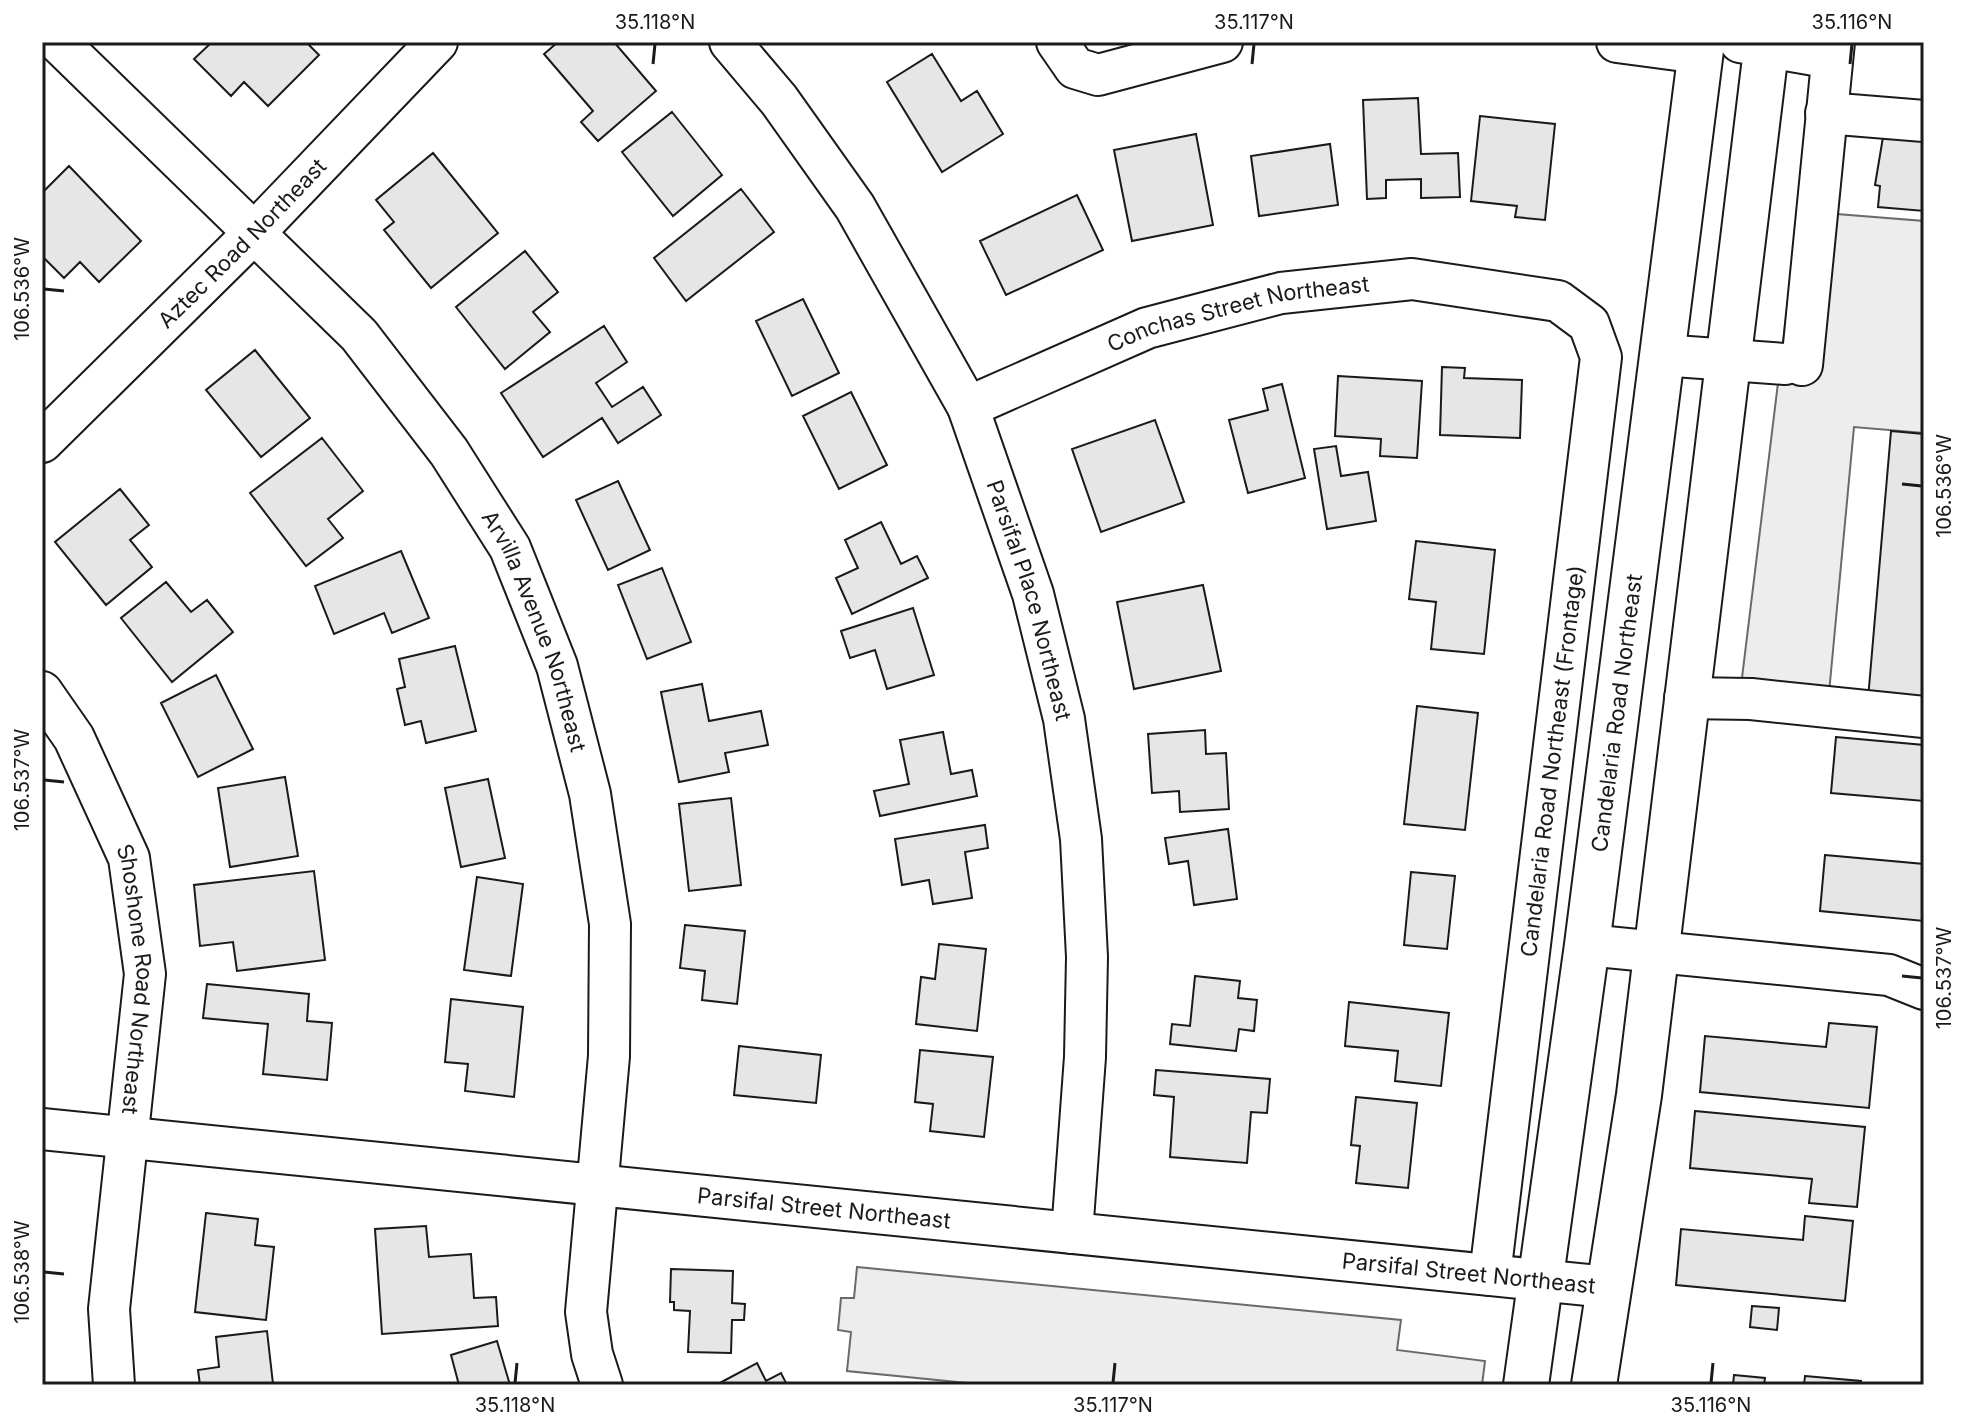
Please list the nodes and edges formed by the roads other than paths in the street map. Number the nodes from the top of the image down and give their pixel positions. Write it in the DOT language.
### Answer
graph roads {
  1 [pos="58,42"];
  2 [pos="437,42"];
  3 [pos="730,42"];
  4 [pos="1057,42"];
  5 [pos="1222,42"];
  6 [pos="1617,42"];
  7 [pos="1735,45"];
  8 [pos="1833,50"];
  9 [pos="1826,113"];
  10 [pos="1924,121"];
  11 [pos="254,233"];
  12 [pos="1522,294"];
  13 [pos="1661,355"];
  14 [pos="1727,359"];
  15 [pos="968,407"];
  16 [pos="42,442"];
  17 [pos="42,692"];
  18 [pos="1685,698"];
  19 [pos="1924,717"];
  20 [pos="1587,945"];
  21 [pos="1654,952"];
  22 [pos="1924,989"];
  23 [pos="42,1129"];
  24 [pos="129,1138"];
  25 [pos="596,1186"];
  26 [pos="1072,1233"];
  27 [pos="1490,1275"];
  28 [pos="1542,1280"];
  29 [pos="1608,1287"];
  30 [pos="114,1385"];
  31 [pos="602,1385"];
  32 [pos="1526,1385"];
  33 [pos="1594,1385"];
  1 -- 11 [label="street, Arvilla Avenue Northeast"];
  2 -- 11 [label="street, Aztec Road Northeast"];
  3 -- 15 [label="street, Parsifal Place Northeast"];
  4 -- 5 [label="street"];
  6 -- 7 [label="street"];
  7 -- 8 [label="street"];
  7 -- 13 [label="main road, Candelaria Road Northeast"];
  7 -- 14 [label="main road"];
  8 -- 9 [label="street"];
  9 -- 10 [label="street"];
  9 -- 14 [label="street"];
  11 -- 16 [label="street, Aztec Road Northeast"];
  11 -- 25 [label="street, Arvilla Avenue Northeast"];
  12 -- 15 [label="street, Conchas Street Northeast"];
  12 -- 27 [label="street, Candelaria Road Northeast (Frontage)"];
  13 -- 14 [label="street"];
  13 -- 20 [label="main road, Candelaria Road Northeast"];
  14 -- 18 [label="main road"];
  15 -- 26 [label="street, Parsifal Place Northeast"];
  17 -- 24 [label="street, Shoshone Road Northeast"];
  18 -- 19 [label="street"];
  18 -- 21 [label="main road"];
  20 -- 21 [label="street"];
  20 -- 28 [label="main road, Candelaria Road Northeast"];
  21 -- 22 [label="street"];
  21 -- 29 [label="main road"];
  23 -- 24 [label="street, Parsifal Street Northeast"];
  24 -- 25 [label="street, Parsifal Street Northeast"];
  24 -- 30 [label="street, Shoshone Road Northeast"];
  25 -- 26 [label="street, Parsifal Street Northeast"];
  25 -- 31 [label="street, Arvilla Avenue Northeast"];
  26 -- 27 [label="street, Parsifal Street Northeast"];
  27 -- 28 [label="street, Parsifal Street Northeast"];
  28 -- 29 [label="street, Parsifal Street Northeast"];
  28 -- 32 [label="main road, Candelaria Road Northeast"];
  29 -- 33 [label="main road"];
}
